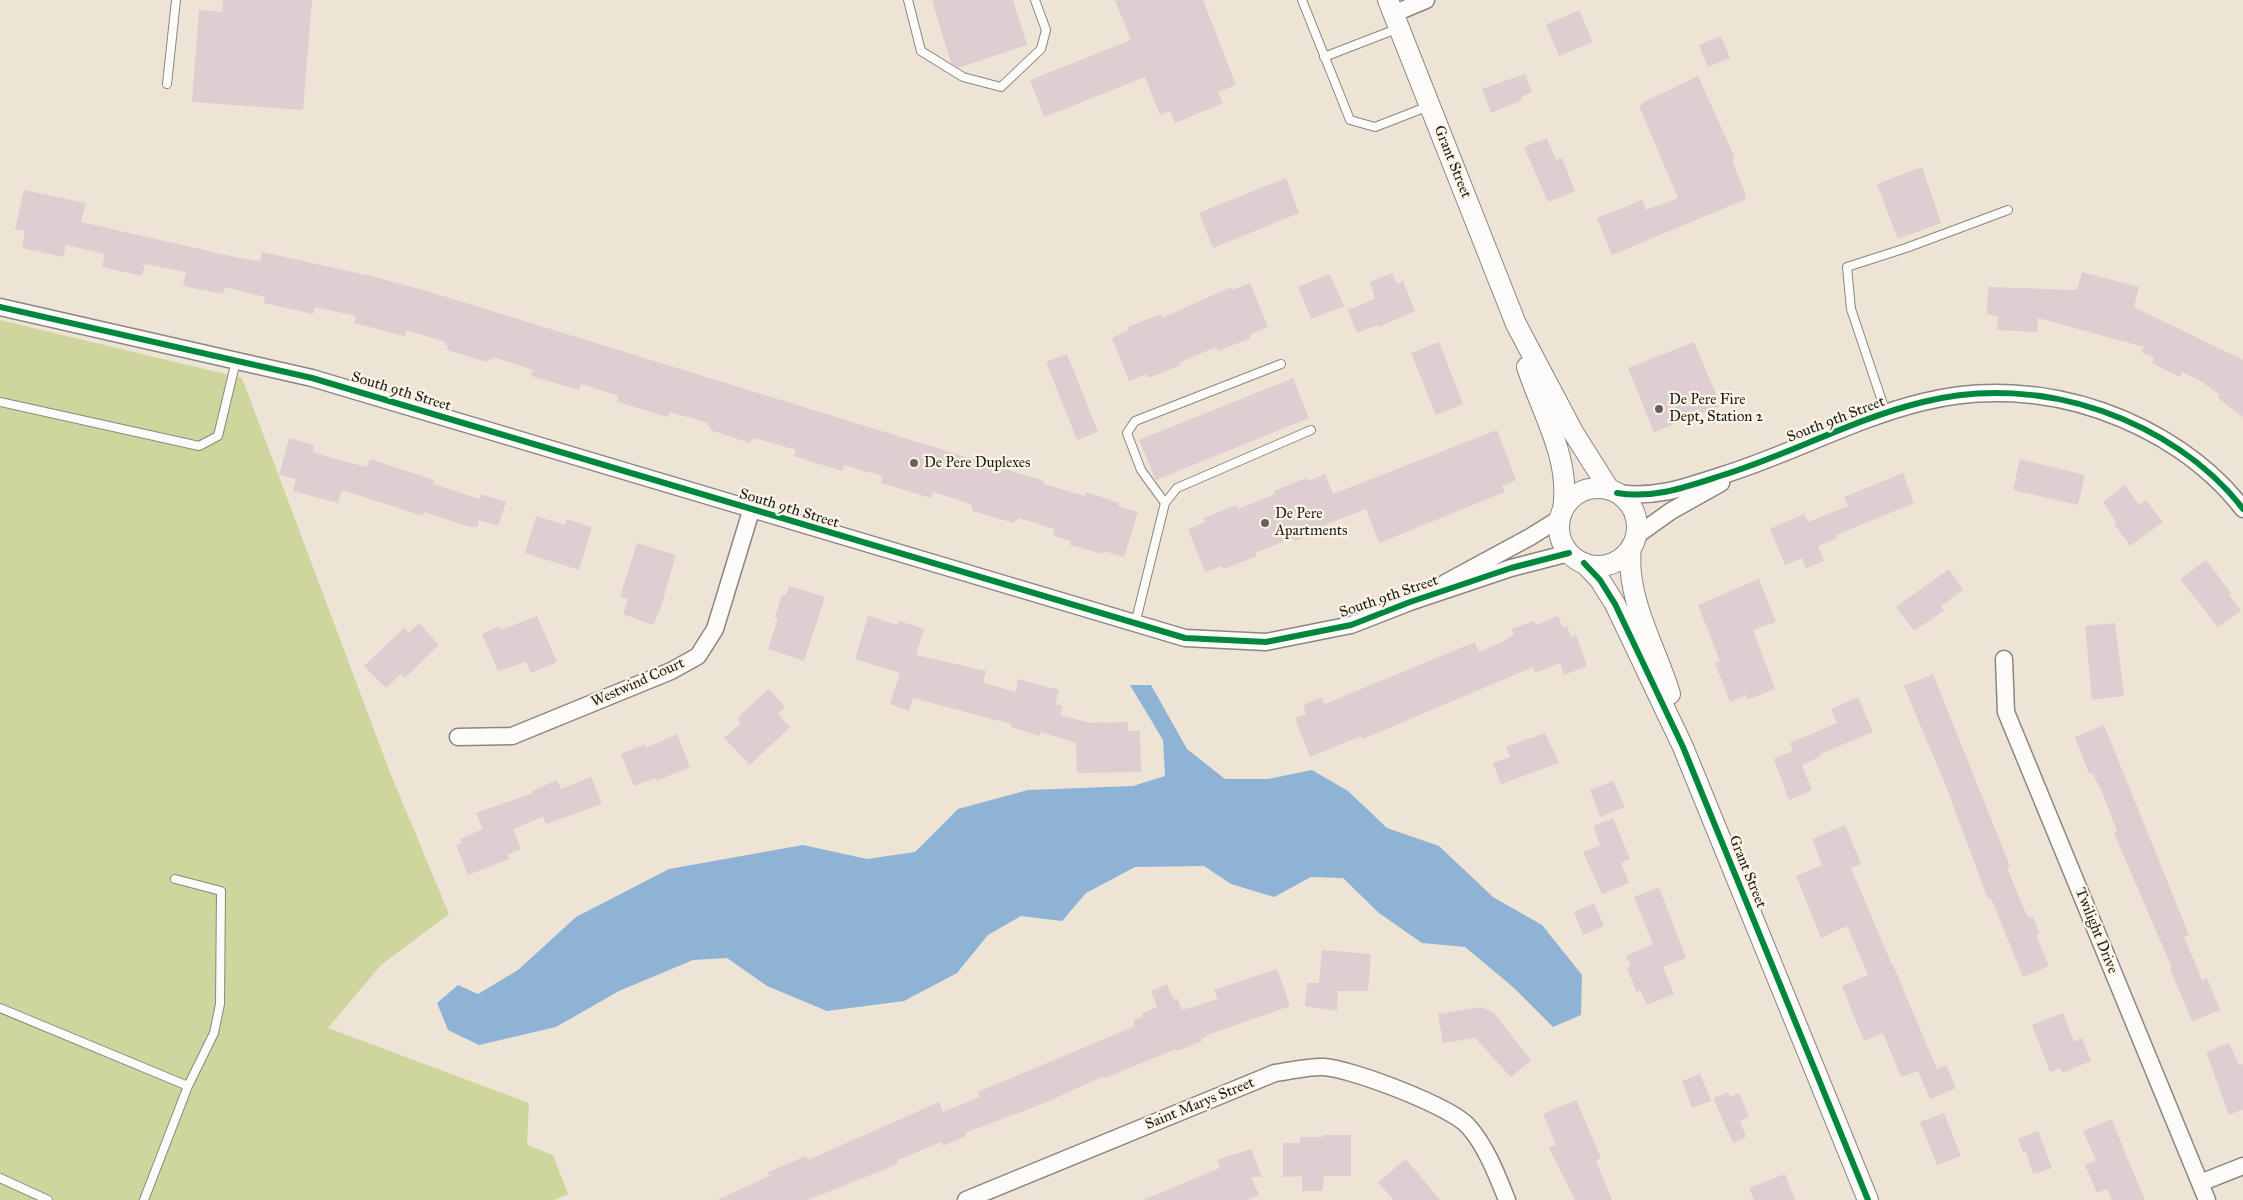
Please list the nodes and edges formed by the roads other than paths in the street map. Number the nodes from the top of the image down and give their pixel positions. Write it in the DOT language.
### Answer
graph roads {
  1 [pos="176,0"];
  2 [pos="908,0"];
  3 [pos="1036,0"];
  4 [pos="1302,0"];
  5 [pos="1426,0"];
  6 [pos="1393,14"];
  7 [pos="1324,57"];
  8 [pos="167,84"];
  9 [pos="1430,105"];
  10 [pos="2008,210"];
  11 [pos="0,307"];
  12 [pos="1516,324"];
  13 [pos="236,361"];
  14 [pos="1281,364"];
  15 [pos="0,402"];
  16 [pos="1886,413"];
  17 [pos="1311,430"];
  18 [pos="1752,467"];
  19 [pos="1613,491"];
  20 [pos="1165,503"];
  21 [pos="2243,509"];
  22 [pos="752,511"];
  23 [pos="1561,514"];
  24 [pos="1634,541"];
  25 [pos="1576,558"];
  26 [pos="1410,602"];
  27 [pos="1135,624"];
  28 [pos="2004,659"];
  29 [pos="458,737"];
  30 [pos="1683,747"];
  31 [pos="175,879"];
  32 [pos="0,1008"];
  33 [pos="188,1086"];
  34 [pos="2243,1166"];
  35 [pos="0,1178"];
  36 [pos="2200,1184"];
  37 [pos="48,1200"];
  38 [pos="144,1200"];
  39 [pos="966,1200"];
  40 [pos="1507,1200"];
  41 [pos="1868,1200"];
  42 [pos="2207,1200"];
  1 -- 8 [label="lane"];
  2 -- 3 [label="lane"];
  4 -- 7 [label="lane"];
  5 -- 6 [label="street"];
  6 -- 7 [label="lane"];
  6 -- 9 [label="street, Grant Street"];
  7 -- 9 [label="lane"];
  9 -- 12 [label="street, Grant Street"];
  10 -- 16 [label="lane"];
  11 -- 13 [label="street, South 9th Street"];
  12 -- 19 [label="street, Grant Street"];
  12 -- 23 [label="street, Grant Street"];
  13 -- 15 [label="lane"];
  13 -- 22 [label="street, South 9th Street"];
  14 -- 20 [label="lane"];
  16 -- 18 [label="street, South 9th Street"];
  16 -- 21 [label="street, South 9th Street"];
  17 -- 20 [label="lane"];
  18 -- 19 [label="street, South 9th Street"];
  18 -- 24 [label="street, South 9th Street"];
  19 -- 23 [label="street"];
  19 -- 24 [label="street, Grant Street"];
  20 -- 27 [label="lane"];
  22 -- 27 [label="street, South 9th Street"];
  22 -- 29 [label="street, Westwind Court"];
  23 -- 25 [label="street, Grant Street"];
  23 -- 26 [label="street, South 9th Street"];
  24 -- 25 [label="street"];
  24 -- 30 [label="street, Grant Street"];
  25 -- 26 [label="street, South 9th Street"];
  25 -- 30 [label="street, Grant Street"];
  26 -- 27 [label="street, South 9th Street"];
  28 -- 36 [label="street, Twilight Drive"];
  30 -- 41 [label="street, Grant Street"];
  31 -- 33 [label="lane"];
  32 -- 33 [label="lane"];
  33 -- 38 [label="lane"];
  34 -- 36 [label="street"];
  35 -- 37 [label="lane"];
  36 -- 42 [label="street, Twilight Drive"];
  39 -- 40 [label="street, Saint Marys Street"];
}
